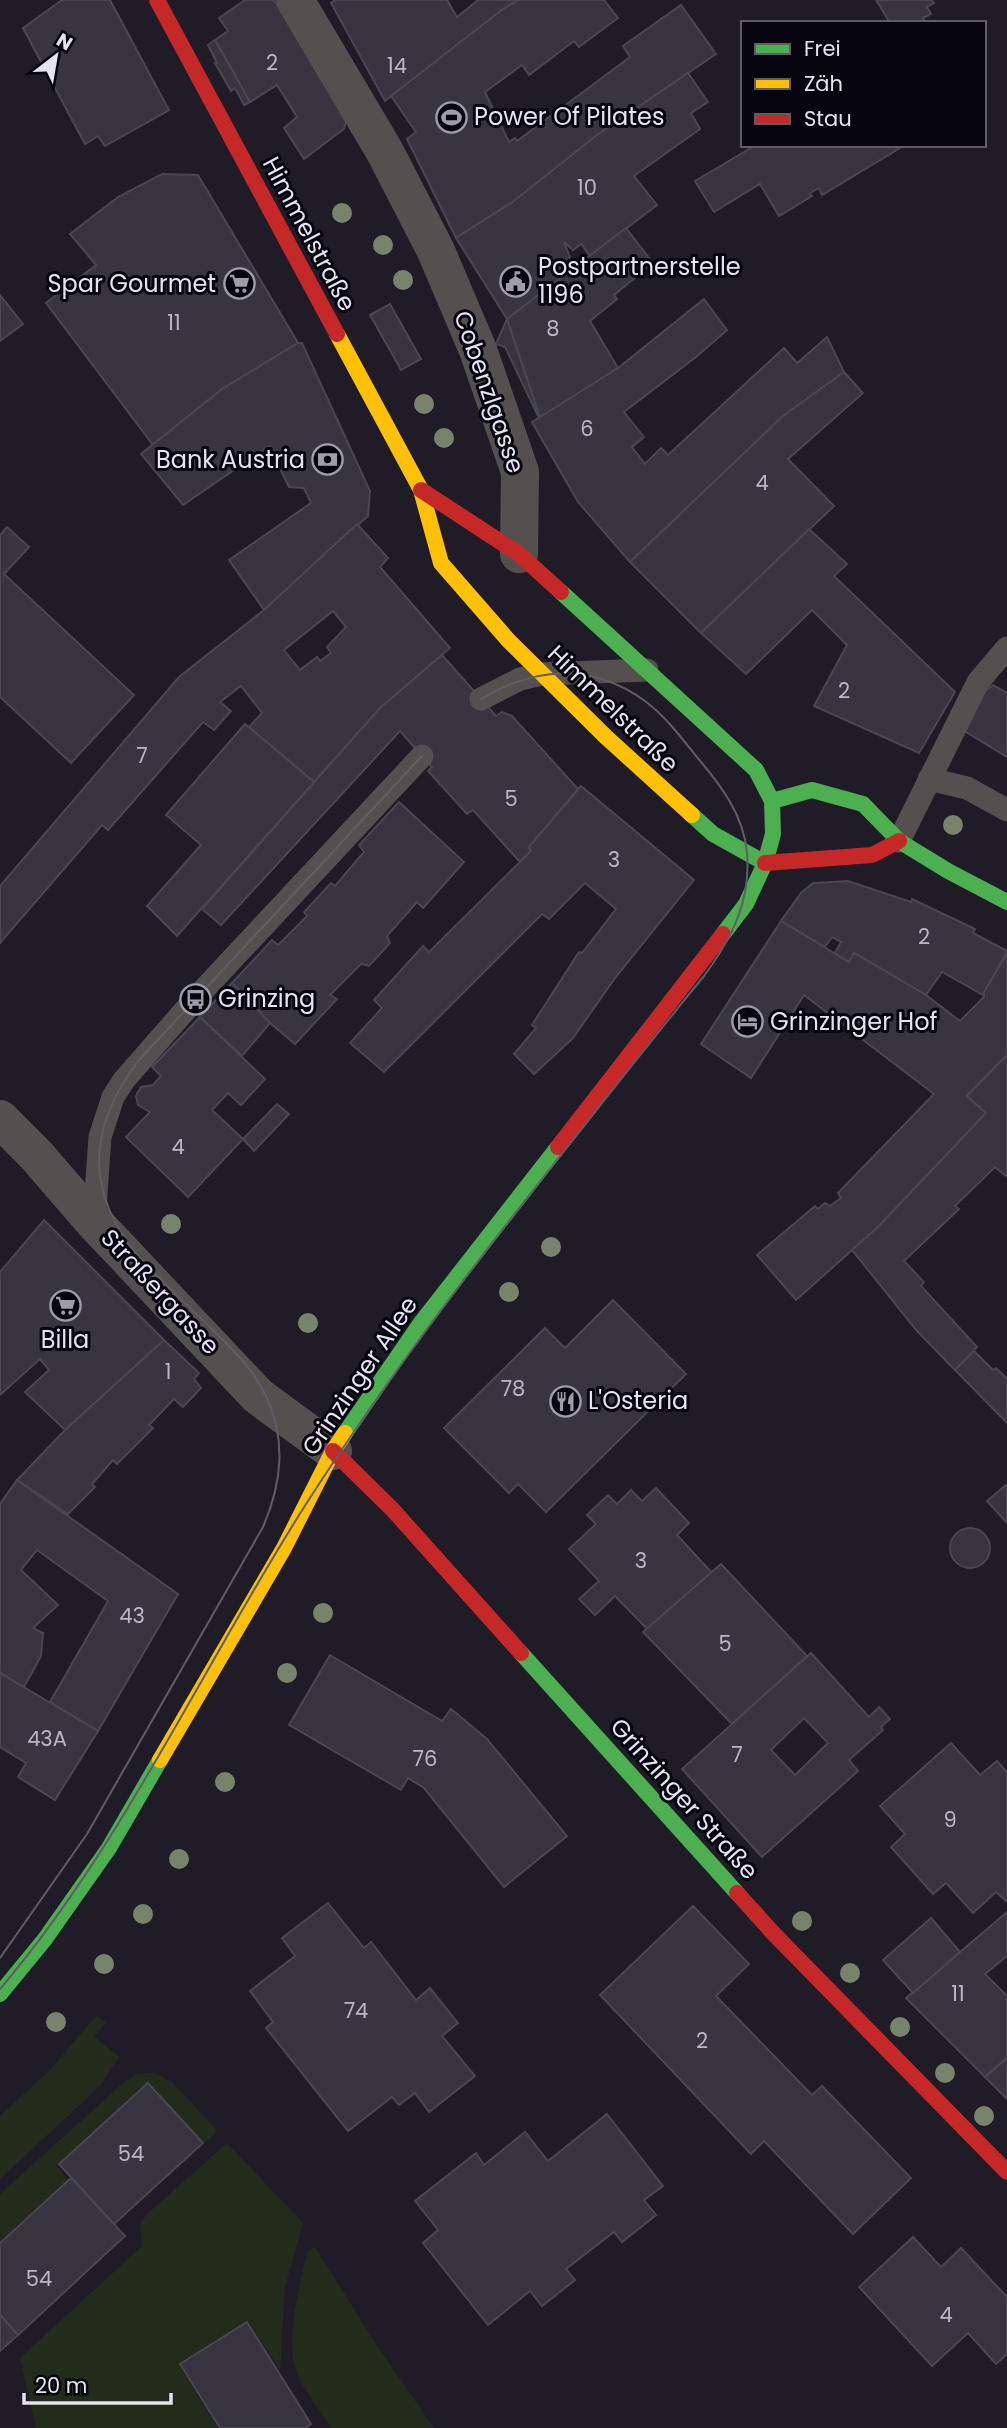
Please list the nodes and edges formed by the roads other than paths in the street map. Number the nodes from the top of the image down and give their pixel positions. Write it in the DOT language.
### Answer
graph roads {
  1 [pos="157,0"];
  2 [pos="295,0"];
  3 [pos="421,489"];
  4 [pos="519,554"];
  5 [pos="1007,648"];
  6 [pos="647,670"];
  7 [pos="542,674"];
  8 [pos="481,699"];
  9 [pos="422,756"];
  10 [pos="929,779"];
  11 [pos="772,801"];
  12 [pos="1007,810"];
  13 [pos="899,841"];
  14 [pos="765,863"];
  15 [pos="1007,902"];
  16 [pos="0,1119"];
  17 [pos="94,1222"];
  18 [pos="333,1451"];
  19 [pos="0,1994"];
  20 [pos="1007,2172"];
  1 -- 3 [label="street, Himmelstraße"];
  2 -- 4 [label="street, Cobenzlgasse"];
  3 -- 4 [label="street, Himmelstraße"];
  3 -- 7 [label="street, Himmelstraße"];
  4 -- 6 [label="street"];
  5 -- 10 [label="lane"];
  6 -- 7 [label="lane"];
  6 -- 11 [label="street"];
  7 -- 8 [label="lane"];
  7 -- 14 [label="street, Himmelstraße"];
  9 -- 17 [label="lane"];
  10 -- 12 [label="lane"];
  10 -- 13 [label="lane"];
  11 -- 13 [label="street"];
  11 -- 14 [label="street, Grinzinger Allee"];
  13 -- 14 [label="street"];
  13 -- 15 [label="street"];
  14 -- 18 [label="street, Grinzinger Allee"];
  16 -- 17 [label="street, Straßergasse"];
  17 -- 18 [label="street, Straßergasse"];
  18 -- 19 [label="street, Grinzinger Allee"];
  18 -- 20 [label="street, Grinzinger Straße"];
}
